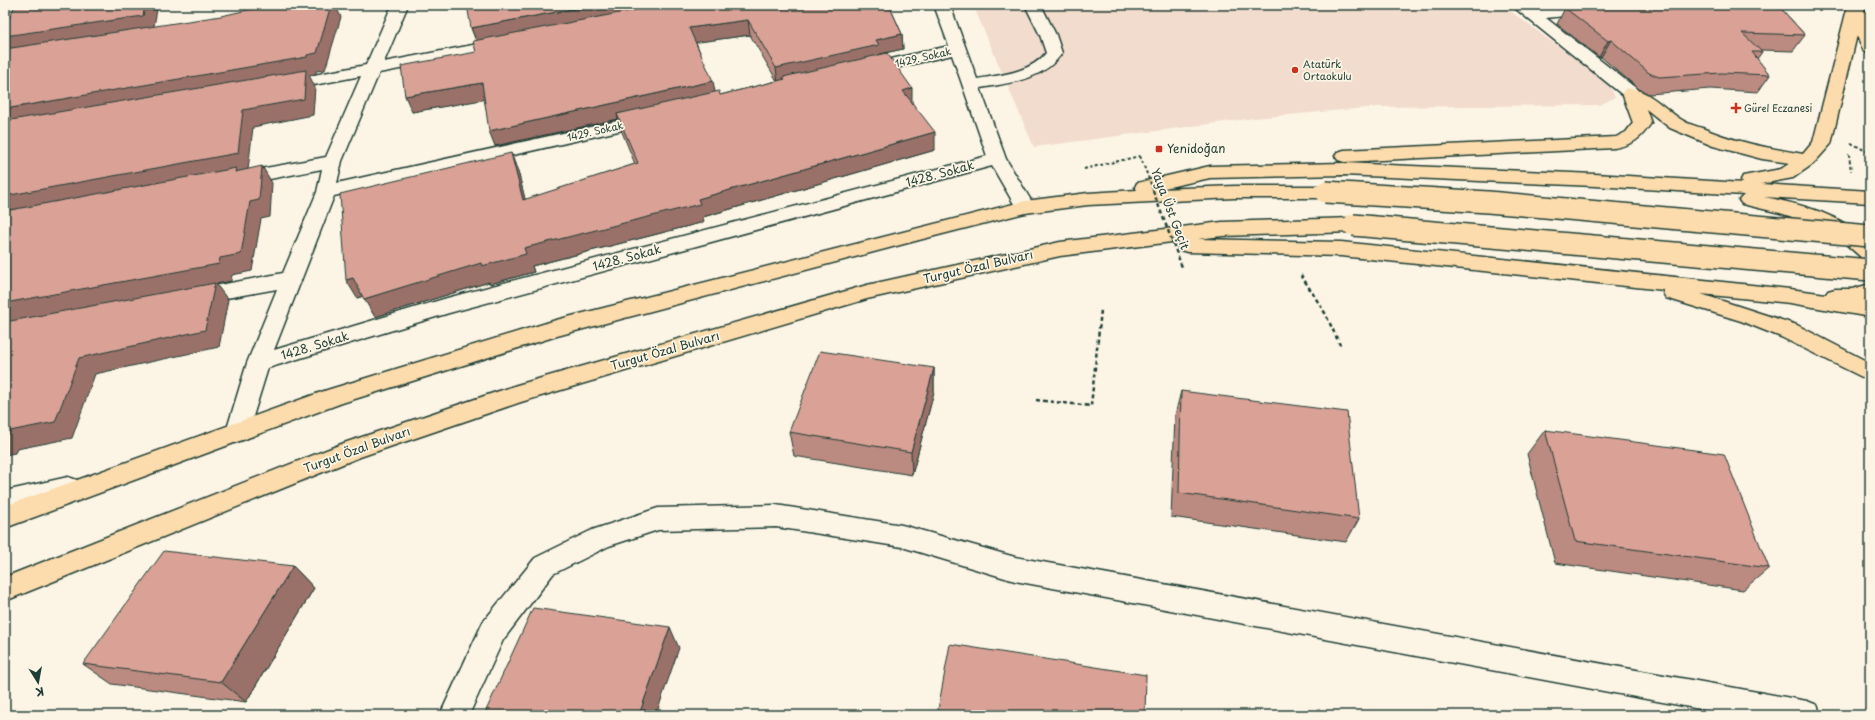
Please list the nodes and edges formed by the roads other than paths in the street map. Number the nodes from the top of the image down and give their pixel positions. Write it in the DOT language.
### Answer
graph roads {
  1 [pos="52,5"];
  2 [pos="400,5"];
  3 [pos="942,5"];
  4 [pos="1033,5"];
  5 [pos="1519,5"];
  6 [pos="1622,5"];
  7 [pos="1855,7"];
  8 [pos="5,12"];
  9 [pos="1532,15"];
  10 [pos="521,41"];
  11 [pos="958,49"];
  12 [pos="1870,49"];
  13 [pos="374,70"];
  14 [pos="850,74"];
  15 [pos="971,85"];
  16 [pos="265,89"];
  17 [pos="1631,93"];
  18 [pos="665,115"];
  19 [pos="998,159"];
  20 [pos="1807,160"];
  21 [pos="333,161"];
  22 [pos="1210,172"];
  23 [pos="224,182"];
  24 [pos="1625,182"];
  25 [pos="326,192"];
  26 [pos="1870,197"];
  27 [pos="1088,199"];
  28 [pos="1025,208"];
  29 [pos="1870,236"];
  30 [pos="1060,249"];
  31 [pos="1870,254"];
  32 [pos="1544,269"];
  33 [pos="1870,270"];
  34 [pos="292,279"];
  35 [pos="1870,291"];
  36 [pos="1790,296"];
  37 [pos="175,300"];
  38 [pos="1870,309"];
  39 [pos="258,362"];
  40 [pos="1870,373"];
  41 [pos="238,432"];
  42 [pos="102,480"];
  43 [pos="5,501"];
  44 [pos="5,517"];
  45 [pos="5,589"];
  46 [pos="1708,706"];
  47 [pos="454,715"];
  48 [pos="1807,715"];
  1 -- 8 [label="street"];
  2 -- 13 [label="street"];
  3 -- 11 [label="street"];
  4 -- 15 [label="street"];
  5 -- 9 [label="street"];
  6 -- 9 [label="street"];
  7 -- 12 [label="main road"];
  7 -- 20 [label="main road"];
  9 -- 17 [label="street"];
  10 -- 13 [label="street"];
  11 -- 14 [label="street, 1429. Sokak"];
  11 -- 15 [label="street"];
  13 -- 16 [label="street"];
  13 -- 21 [label="street"];
  15 -- 19 [label="street"];
  17 -- 20 [label="main road"];
  17 -- 22 [label="main road"];
  18 -- 25 [label="street, 1429. Sokak"];
  19 -- 28 [label="street"];
  19 -- 39 [label="street, 1428. Sokak"];
  20 -- 24 [label="main road"];
  21 -- 23 [label="street"];
  21 -- 25 [label="street"];
  22 -- 24 [label="main road"];
  22 -- 27 [label="main road"];
  24 -- 26 [label="main road"];
  24 -- 31 [label="main road"];
  25 -- 34 [label="street"];
  27 -- 28 [label="main road"];
  27 -- 29 [label="main road, bridge"];
  28 -- 41 [label="main road"];
  30 -- 32 [label="main road"];
  30 -- 33 [label="main road, Turgut Özal Bulvarı, bridge"];
  30 -- 45 [label="main road, Turgut Özal Bulvarı"];
  32 -- 36 [label="main road"];
  32 -- 40 [label="main road"];
  34 -- 37 [label="street"];
  34 -- 39 [label="street"];
  35 -- 36 [label="main road"];
  36 -- 38 [label="main road"];
  39 -- 41 [label="street"];
  41 -- 42 [label="main road"];
  42 -- 43 [label="street"];
  42 -- 44 [label="main road"];
  46 -- 47 [label="street"];
  46 -- 48 [label="street"];
}
